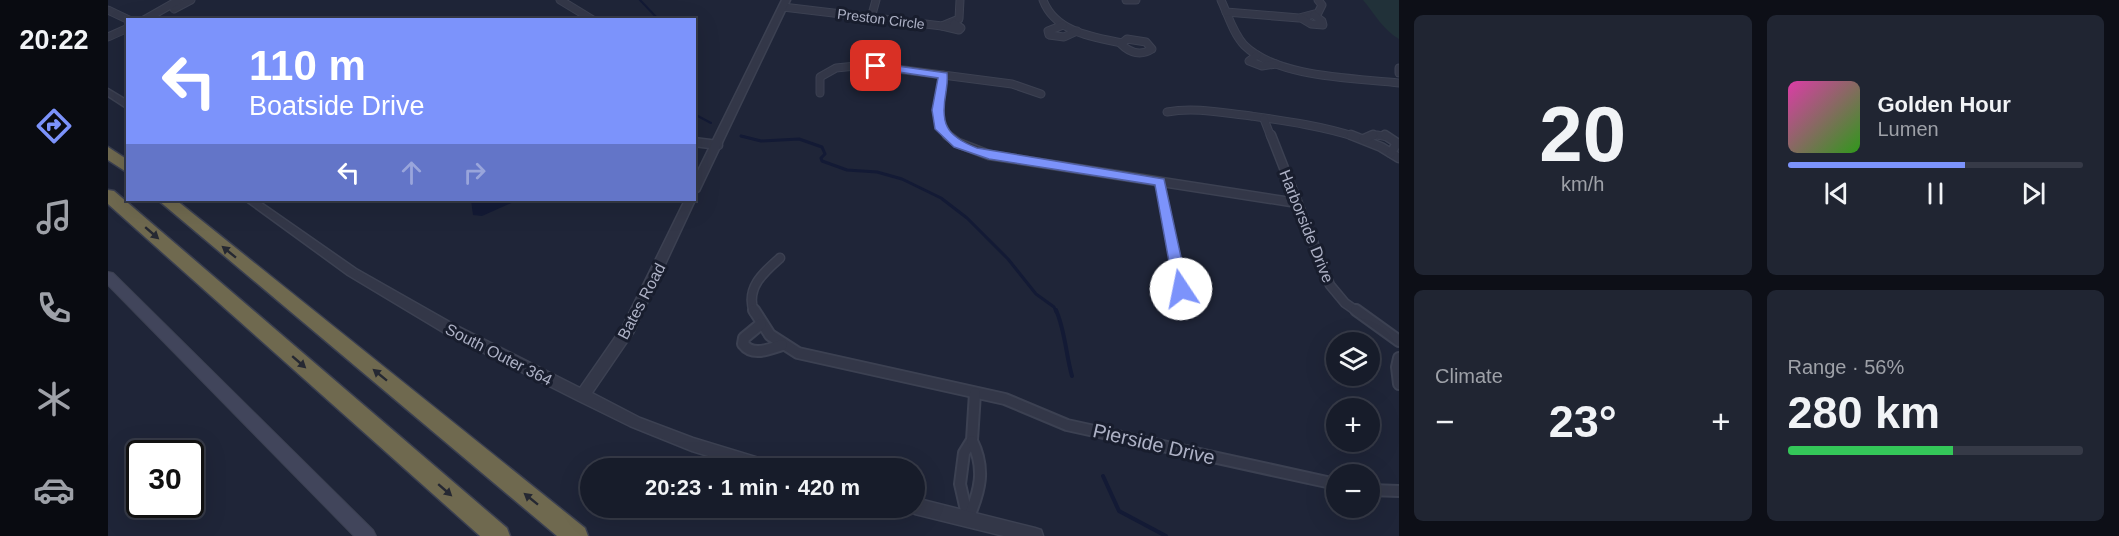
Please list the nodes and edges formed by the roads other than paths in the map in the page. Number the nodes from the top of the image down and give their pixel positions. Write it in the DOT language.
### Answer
graph roads {
  1 [pos="180,0"];
  2 [pos="191,0"];
  3 [pos="560,0"];
  4 [pos="876,0"];
  5 [pos="960,0"];
  6 [pos="1043,0"];
  7 [pos="1126,0"];
  8 [pos="1136,0"];
  9 [pos="1221,0"];
  10 [pos="1318,0"];
  11 [pos="785,4"];
  12 [pos="108,10"];
  13 [pos="1226,12"];
  14 [pos="1314,15"];
  15 [pos="118,16"];
  16 [pos="148,18"];
  17 [pos="160,18"];
  18 [pos="590,18"];
  19 [pos="871,18"];
  20 [pos="1301,18"];
  21 [pos="126,19"];
  22 [pos="126,25"];
  23 [pos="1063,25"];
  24 [pos="126,27"];
  25 [pos="1077,31"];
  26 [pos="126,34"];
  27 [pos="108,39"];
  28 [pos="1122,43"];
  29 [pos="943,75"];
  30 [pos="1399,83"];
  31 [pos="108,92"];
  32 [pos="820,93"];
  33 [pos="1041,94"];
  34 [pos="126,105"];
  35 [pos="1167,112"];
  36 [pos="1264,119"];
  37 [pos="1364,139"];
  38 [pos="696,142"];
  39 [pos="718,145"];
  40 [pos="108,152"];
  41 [pos="1391,153"];
  42 [pos="1399,158"];
  43 [pos="126,166"];
  44 [pos="1160,182"];
  45 [pos="696,187"];
  46 [pos="108,195"];
  47 [pos="166,201"];
  48 [pos="251,201"];
  49 [pos="690,201"];
  50 [pos="1297,203"];
  51 [pos="780,258"];
  52 [pos="108,277"];
  53 [pos="1185,311"];
  54 [pos="761,324"];
  55 [pos="1399,341"];
  56 [pos="782,345"];
  57 [pos="1399,358"];
  58 [pos="1399,384"];
  59 [pos="975,393"];
  60 [pos="582,396"];
  61 [pos="972,441"];
  62 [pos="737,458"];
  63 [pos="1326,482"];
  64 [pos="1380,490"];
  65 [pos="1399,491"];
  66 [pos="925,508"];
  67 [pos="968,519"];
  68 [pos="368,536"];
  69 [pos="498,536"];
  70 [pos="576,536"];
  71 [pos="1035,536"];
  1 -- 16 [label="street"];
  2 -- 17 [label="street"];
  3 -- 18 [label="street"];
  4 -- 19 [label="street"];
  5 -- 19 [label="street, Preston Circle"];
  6 -- 23 [label="street"];
  7 -- 8 [label="street"];
  9 -- 13 [label="street"];
  10 -- 14 [label="street"];
  11 -- 19 [label="street, Preston Circle"];
  11 -- 39 [label="street"];
  12 -- 15 [label="street"];
  13 -- 20 [label="street"];
  13 -- 30 [label="street"];
  14 -- 20 [label="street"];
  14 -- 20 [label="street"];
  15 -- 21 [label="street"];
  15 -- 22 [label="street"];
  23 -- 25 [label="street"];
  23 -- 25 [label="street"];
  24 -- 27 [label="street"];
  25 -- 28 [label="street"];
  26 -- 27 [label="street"];
  29 -- 32 [label="street"];
  29 -- 33 [label="street"];
  29 -- 44 [label="street"];
  31 -- 34 [label="street"];
  35 -- 36 [label="street"];
  36 -- 37 [label="street"];
  36 -- 50 [label="street, Harborside Drive"];
  37 -- 41 [label="street"];
  37 -- 41 [label="street"];
  38 -- 39 [label="street"];
  39 -- 45 [label="street"];
  40 -- 43 [label="highway"];
  41 -- 42 [label="street"];
  44 -- 50 [label="street"];
  44 -- 53 [label="street"];
  46 -- 69 [label="highway, one-way"];
  70 -- 47 [label="highway, one-way"];
  48 -- 60 [label="street, South Outer 364"];
  49 -- 60 [label="street, Bates Road"];
  50 -- 55 [label="street, Harborside Drive"];
  51 -- 54 [label="street, Pierside Drive"];
  52 -- 68 [label="main road"];
  54 -- 56 [label="street, Pierside Drive"];
  54 -- 56 [label="street"];
  56 -- 59 [label="street, Pierside Drive"];
  57 -- 58 [label="street"];
  59 -- 61 [label="street"];
  59 -- 63 [label="street, Pierside Drive"];
  60 -- 62 [label="street, South Outer 364"];
  61 -- 67 [label="street"];
  61 -- 67 [label="street"];
  64 -- 65 [label="street"];
  66 -- 67 [label="street"];
  67 -- 71 [label="street"];
}
